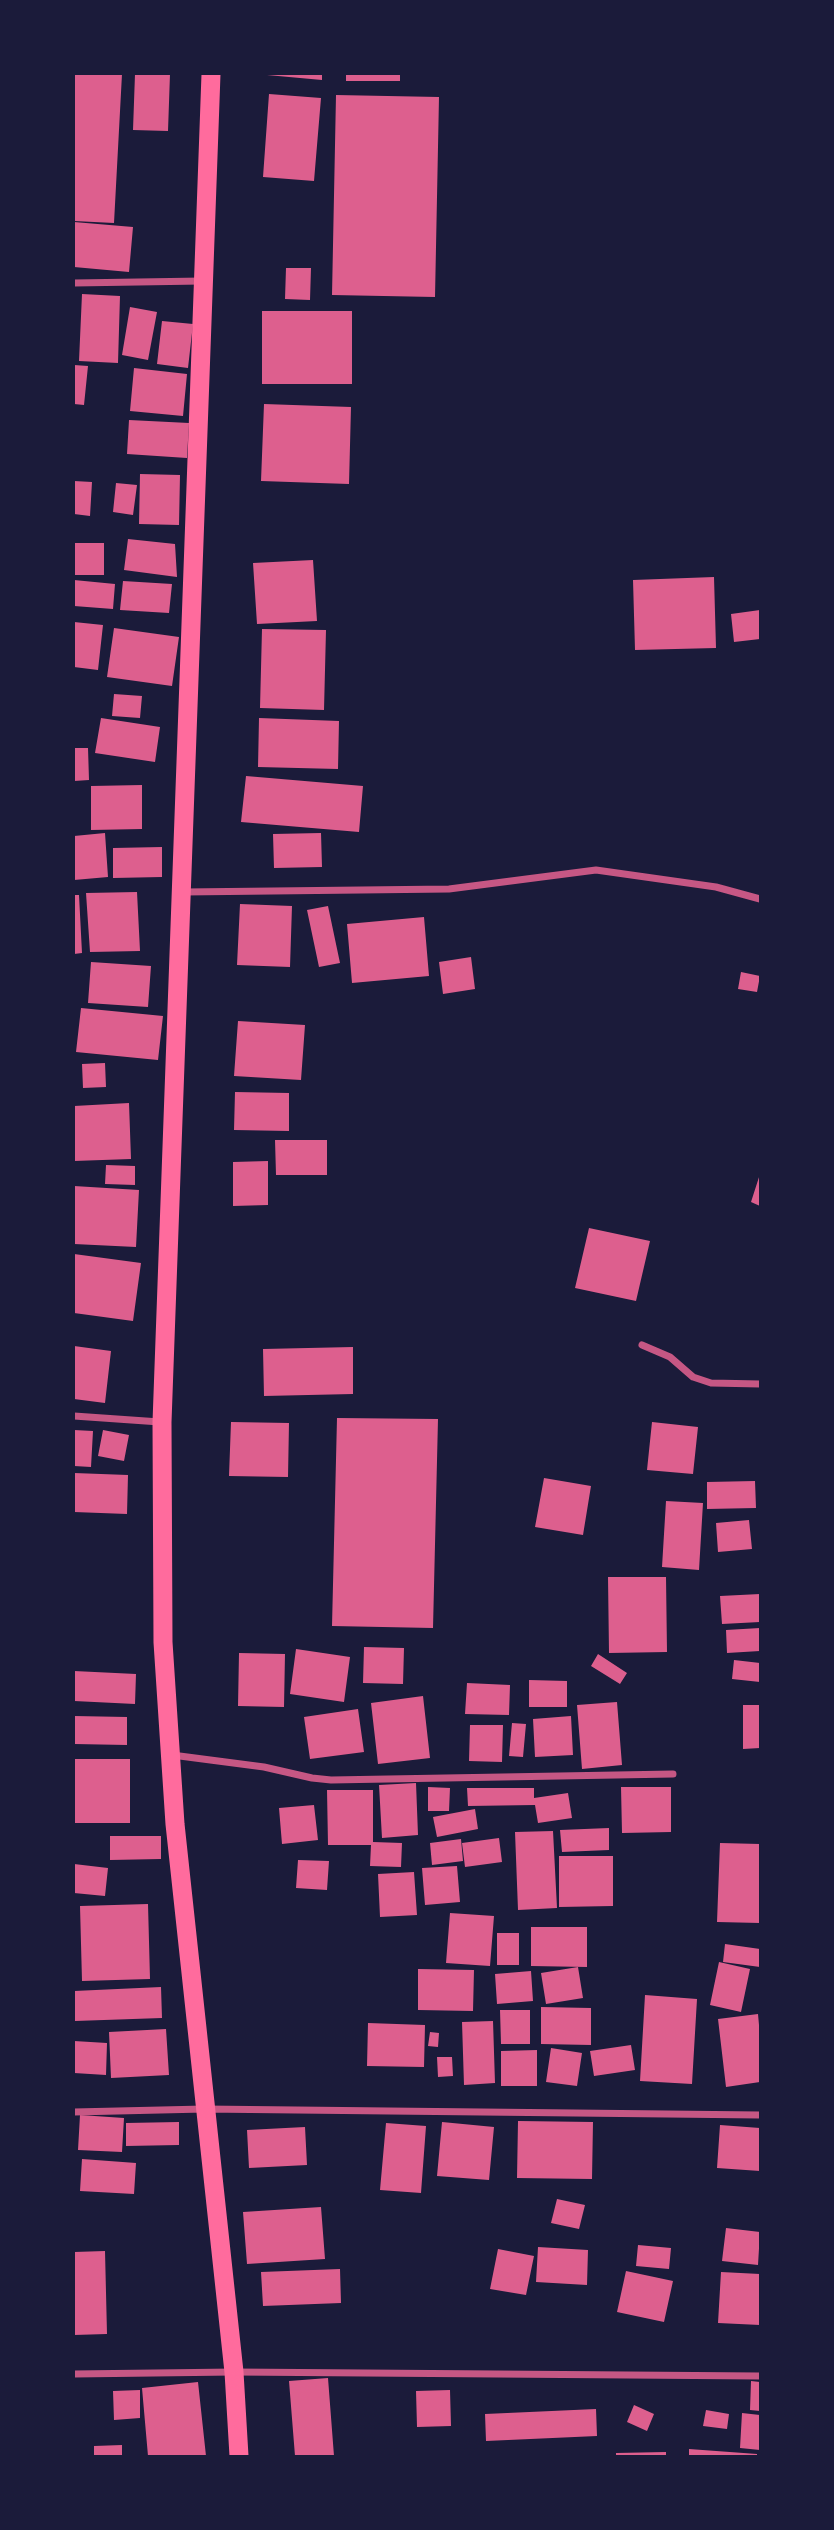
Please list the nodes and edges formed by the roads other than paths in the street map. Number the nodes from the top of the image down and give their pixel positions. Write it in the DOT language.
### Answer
graph roads {
  1 [pos="211,74"];
  2 [pos="202,281"];
  3 [pos="74,283"];
  4 [pos="180,892"];
  5 [pos="761,899"];
  6 [pos="642,1345"];
  7 [pos="761,1384"];
  8 [pos="74,1416"];
  9 [pos="162,1422"];
  10 [pos="171,1755"];
  11 [pos="673,1774"];
  12 [pos="204,2109"];
  13 [pos="74,2112"];
  14 [pos="761,2115"];
  15 [pos="234,2372"];
  16 [pos="74,2374"];
  17 [pos="761,2376"];
  18 [pos="239,2456"];
  1 -- 2 [label="highway"];
  2 -- 3 [label="street"];
  2 -- 4 [label="highway"];
  4 -- 5 [label="street"];
  4 -- 9 [label="highway"];
  6 -- 7 [label="street"];
  8 -- 9 [label="street"];
  9 -- 10 [label="highway"];
  10 -- 11 [label="street"];
  10 -- 12 [label="highway"];
  12 -- 13 [label="street"];
  12 -- 14 [label="street"];
  12 -- 15 [label="highway"];
  15 -- 16 [label="street"];
  15 -- 17 [label="street"];
  15 -- 18 [label="highway"];
}
